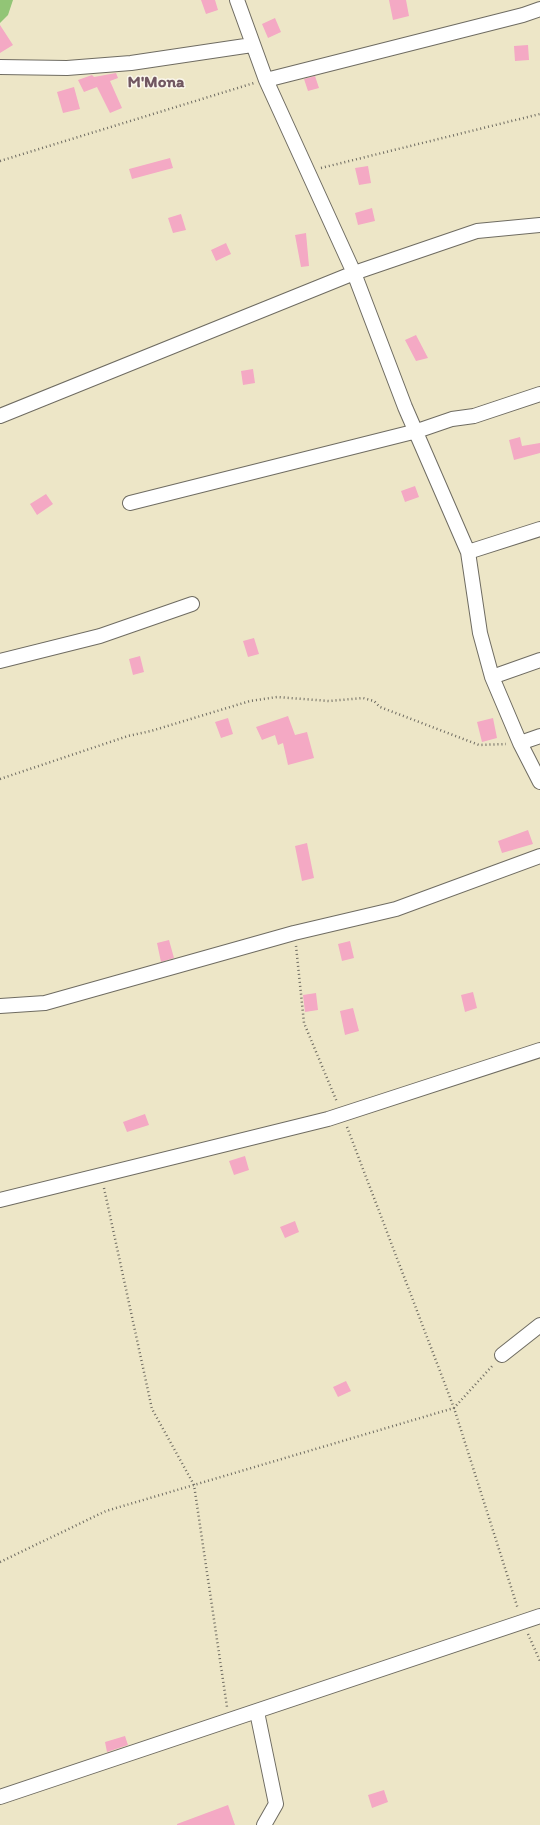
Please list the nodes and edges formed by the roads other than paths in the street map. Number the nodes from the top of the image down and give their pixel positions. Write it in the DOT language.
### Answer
graph roads {
  1 [pos="237,0"];
  2 [pos="540,9"];
  3 [pos="252,45"];
  4 [pos="0,67"];
  5 [pos="266,80"];
  6 [pos="540,225"];
  7 [pos="354,273"];
  8 [pos="540,394"];
  9 [pos="0,416"];
  10 [pos="417,431"];
  11 [pos="130,503"];
  12 [pos="540,529"];
  13 [pos="468,552"];
  14 [pos="192,604"];
  15 [pos="540,660"];
  16 [pos="0,661"];
  17 [pos="492,677"];
  18 [pos="540,736"];
  19 [pos="520,743"];
  20 [pos="540,782"];
  21 [pos="540,856"];
  22 [pos="0,1006"];
  23 [pos="540,1050"];
  24 [pos="0,1200"];
  25 [pos="540,1325"];
  26 [pos="502,1355"];
  27 [pos="540,1616"];
  28 [pos="257,1712"];
  29 [pos="0,1797"];
  30 [pos="264,1825"];
  1 -- 3 [label="street"];
  2 -- 5 [label="street"];
  3 -- 4 [label="street"];
  3 -- 5 [label="street"];
  5 -- 7 [label="street"];
  6 -- 7 [label="street"];
  7 -- 9 [label="street"];
  7 -- 10 [label="street"];
  8 -- 10 [label="street"];
  10 -- 11 [label="street"];
  10 -- 13 [label="street"];
  12 -- 13 [label="street"];
  13 -- 17 [label="street"];
  14 -- 16 [label="street"];
  15 -- 17 [label="street"];
  17 -- 19 [label="street"];
  18 -- 19 [label="street"];
  19 -- 20 [label="street"];
  21 -- 22 [label="street"];
  23 -- 24 [label="street"];
  25 -- 26 [label="street"];
  27 -- 28 [label="street"];
  28 -- 29 [label="street"];
  28 -- 30 [label="street"];
}
